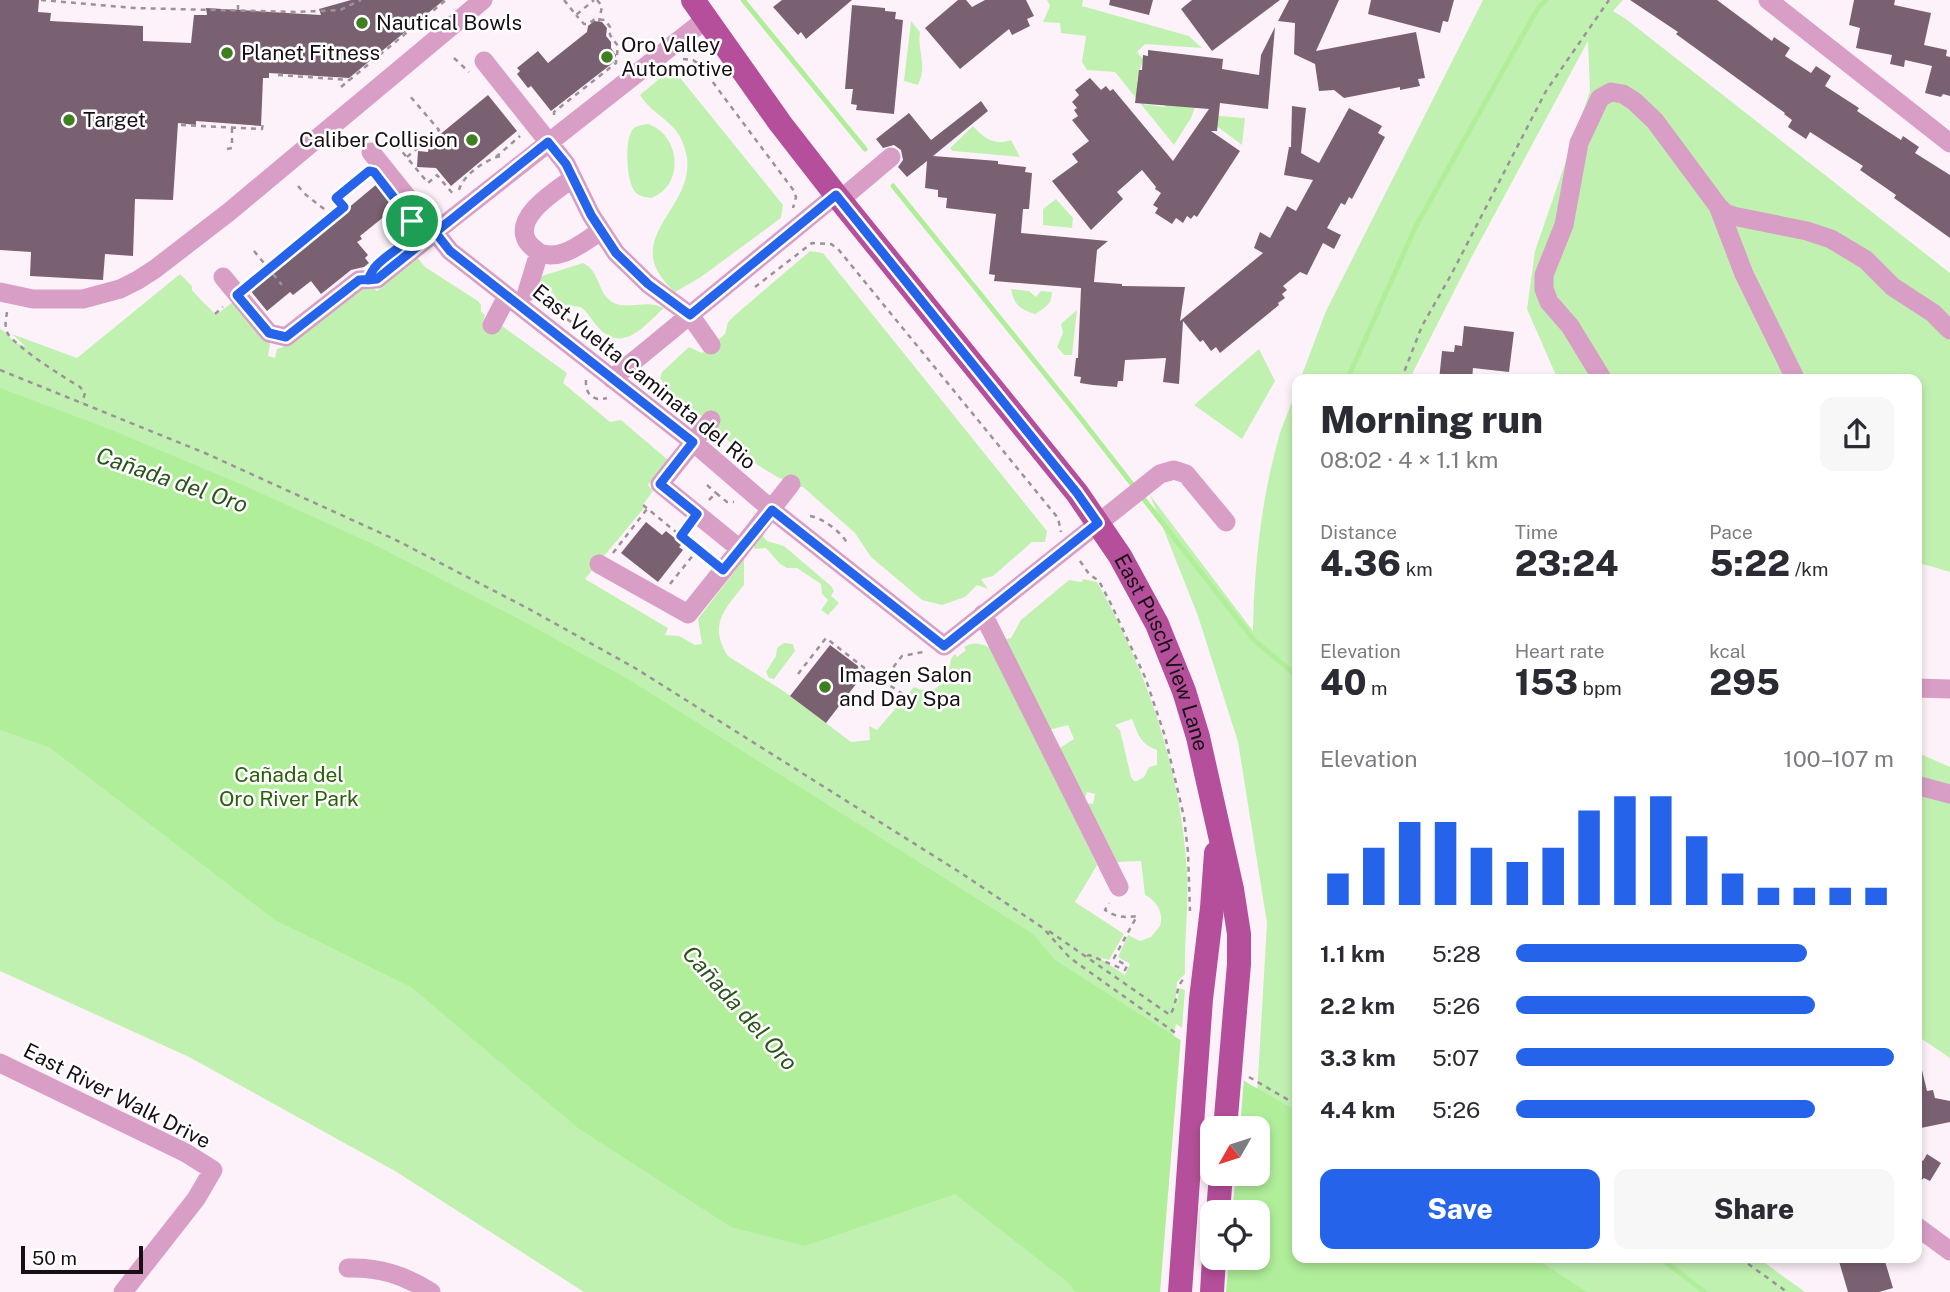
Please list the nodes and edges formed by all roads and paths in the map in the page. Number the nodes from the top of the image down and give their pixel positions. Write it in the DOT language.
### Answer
graph roads {
  1 [pos="41,0"];
  2 [pos="238,0"];
  3 [pos="361,0"];
  4 [pos="446,0"];
  5 [pos="483,0"];
  6 [pos="564,0"];
  7 [pos="595,0"];
  8 [pos="1609,0"];
  9 [pos="1768,0"];
  10 [pos="699,9"];
  11 [pos="238,10"];
  12 [pos="576,15"];
  13 [pos="679,59"];
  14 [pos="484,61"];
  15 [pos="278,75"];
  16 [pos="349,80"];
  17 [pos="341,87"];
  18 [pos="409,95"];
  19 [pos="263,122"];
  20 [pos="181,125"];
  21 [pos="232,127"];
  22 [pos="523,134"];
  23 [pos="390,137"];
  24 [pos="548,142"];
  25 [pos="1950,143"];
  26 [pos="227,149"];
  27 [pos="407,157"];
  28 [pos="496,157"];
  29 [pos="891,157"];
  30 [pos="370,161"];
  31 [pos="573,178"];
  32 [pos="298,186"];
  33 [pos="456,197"];
  34 [pos="838,198"];
  35 [pos="1718,206"];
  36 [pos="793,208"];
  37 [pos="333,216"];
  38 [pos="601,231"];
  39 [pos="435,232"];
  40 [pos="254,251"];
  41 [pos="539,253"];
  42 [pos="269,268"];
  43 [pos="223,277"];
  44 [pos="282,285"];
  45 [pos="755,287"];
  46 [pos="5,293"];
  47 [pos="517,294"];
  48 [pos="237,295"];
  49 [pos="215,314"];
  50 [pos="690,315"];
  51 [pos="558,318"];
  52 [pos="492,325"];
  53 [pos="1950,330"];
  54 [pos="711,345"];
  55 [pos="595,346"];
  56 [pos="0,370"];
  57 [pos="1403,374"];
  58 [pos="1599,374"];
  59 [pos="1793,374"];
  60 [pos="586,377"];
  61 [pos="612,388"];
  62 [pos="82,402"];
  63 [pos="711,420"];
  64 [pos="693,442"];
  65 [pos="790,484"];
  66 [pos="707,485"];
  67 [pos="716,493"];
  68 [pos="757,496"];
  69 [pos="643,505"];
  70 [pos="647,509"];
  71 [pos="772,510"];
  72 [pos="697,514"];
  73 [pos="806,516"];
  74 [pos="1226,522"];
  75 [pos="1098,523"];
  76 [pos="676,532"];
  77 [pos="681,536"];
  78 [pos="673,537"];
  79 [pos="1070,545"];
  80 [pos="617,548"];
  81 [pos="698,549"];
  82 [pos="740,549"];
  83 [pos="850,551"];
  84 [pos="622,552"];
  85 [pos="604,561"];
  86 [pos="723,570"];
  87 [pos="666,590"];
  88 [pos="983,614"];
  89 [pos="865,670"];
  90 [pos="859,673"];
  91 [pos="798,674"];
  92 [pos="1922,688"];
  93 [pos="1950,689"];
  94 [pos="905,696"];
  95 [pos="1922,787"];
  96 [pos="1950,794"];
  97 [pos="1215,821"];
  98 [pos="1119,887"];
  99 [pos="1105,910"];
  100 [pos="1190,920"];
  101 [pos="1043,928"];
  102 [pos="1087,956"];
  103 [pos="1194,989"];
  104 [pos="1180,1035"];
  105 [pos="0,1063"];
  106 [pos="1244,1073"];
  107 [pos="1292,1102"];
  108 [pos="1226,1116"];
  109 [pos="1922,1230"];
  110 [pos="1950,1251"];
  111 [pos="1747,1263"];
  112 [pos="348,1268"];
  113 [pos="1213,1270"];
  114 [pos="123,1292"];
  115 [pos="431,1292"];
  116 [pos="1180,1292"];
  117 [pos="1212,1292"];
  118 [pos="1787,1292"];
  1 -- 11 [label="path"];
  2 -- 11 [label="path"];
  3 -- 11 [label="path"];
  4 -- 16 [label="path"];
  5 -- 46 [label="street"];
  6 -- 12 [label="path"];
  7 -- 12 [label="path"];
  7 -- 12 [label="path"];
  8 -- 57 [label="path"];
  9 -- 25 [label="street"];
  10 -- 24 [label="street"];
  10 -- 34 [label="main road, East Pusch View Lane"];
  13 -- 36 [label="path"];
  14 -- 24 [label="street"];
  15 -- 16 [label="path"];
  16 -- 17 [label="path"];
  18 -- 27 [label="path"];
  19 -- 21 [label="path"];
  20 -- 21 [label="path"];
  21 -- 26 [label="path"];
  22 -- 28 [label="path"];
  23 -- 27 [label="path"];
  24 -- 31 [label="street"];
  24 -- 39 [label="street"];
  27 -- 33 [label="path"];
  29 -- 34 [label="street"];
  30 -- 37 [label="path"];
  30 -- 39 [label="street, East Vuelta Caminata del Rio"];
  31 -- 38 [label="street"];
  31 -- 41 [label="street"];
  32 -- 37 [label="path"];
  34 -- 50 [label="street"];
  34 -- 75 [label="main road, East Pusch View Lane"];
  35 -- 53 [label="street"];
  35 -- 58 [label="street"];
  35 -- 59 [label="street"];
  37 -- 42 [label="path"];
  38 -- 41 [label="street"];
  38 -- 50 [label="street"];
  39 -- 47 [label="street, East Vuelta Caminata del Rio"];
  39 -- 48 [label="street"];
  40 -- 42 [label="path"];
  41 -- 47 [label="street"];
  42 -- 44 [label="path"];
  42 -- 48 [label="path"];
  43 -- 48 [label="street"];
  45 -- 79 [label="path"];
  46 -- 62 [label="path"];
  47 -- 52 [label="street"];
  47 -- 61 [label="street, East Vuelta Caminata del Rio"];
  48 -- 49 [label="path"];
  50 -- 54 [label="street"];
  50 -- 61 [label="street"];
  51 -- 55 [label="path"];
  56 -- 62 [label="path"];
  60 -- 61 [label="path"];
  61 -- 64 [label="street, East Vuelta Caminata del Rio"];
  62 -- 101 [label="path"];
  63 -- 64 [label="street"];
  64 -- 68 [label="street, East Vuelta Caminata del Rio"];
  64 -- 72 [label="street"];
  65 -- 71 [label="street"];
  66 -- 67 [label="path"];
  67 -- 68 [label="path"];
  67 -- 72 [label="path"];
  68 -- 71 [label="street, East Vuelta Caminata del Rio"];
  69 -- 70 [label="path"];
  70 -- 76 [label="path"];
  70 -- 80 [label="path"];
  71 -- 82 [label="street"];
  71 -- 88 [label="street, East Vuelta Caminata del Rio"];
  72 -- 77 [label="path"];
  72 -- 82 [label="street"];
  73 -- 83 [label="path"];
  74 -- 75 [label="street, East Vuelta Caminata del Rio"];
  75 -- 79 [label="street, East Vuelta Caminata del Rio"];
  75 -- 97 [label="main road, East Pusch View Lane"];
  76 -- 77 [label="path"];
  76 -- 78 [label="path"];
  77 -- 81 [label="path"];
  79 -- 88 [label="street, East Vuelta Caminata del Rio"];
  79 -- 100 [label="path"];
  80 -- 84 [label="path"];
  80 -- 85 [label="path"];
  81 -- 86 [label="path"];
  81 -- 87 [label="path"];
  82 -- 86 [label="street"];
  85 -- 86 [label="street"];
  88 -- 98 [label="street"];
  89 -- 90 [label="path"];
  89 -- 91 [label="path"];
  89 -- 94 [label="path"];
  92 -- 93 [label="street"];
  95 -- 96 [label="street"];
  97 -- 103 [label="main road, East Pusch View Lane"];
  97 -- 108 [label="main road, East Pusch View Lane"];
  99 -- 102 [label="path"];
  101 -- 102 [label="path"];
  101 -- 104 [label="path"];
  102 -- 103 [label="path"];
  103 -- 116 [label="main road, East Pusch View Lane"];
  105 -- 114 [label="street, East River Walk Drive"];
  106 -- 107 [label="path"];
  109 -- 110 [label="street"];
  111 -- 118 [label="path"];
  112 -- 115 [label="street"];
  113 -- 117 [label="main road"];
}
